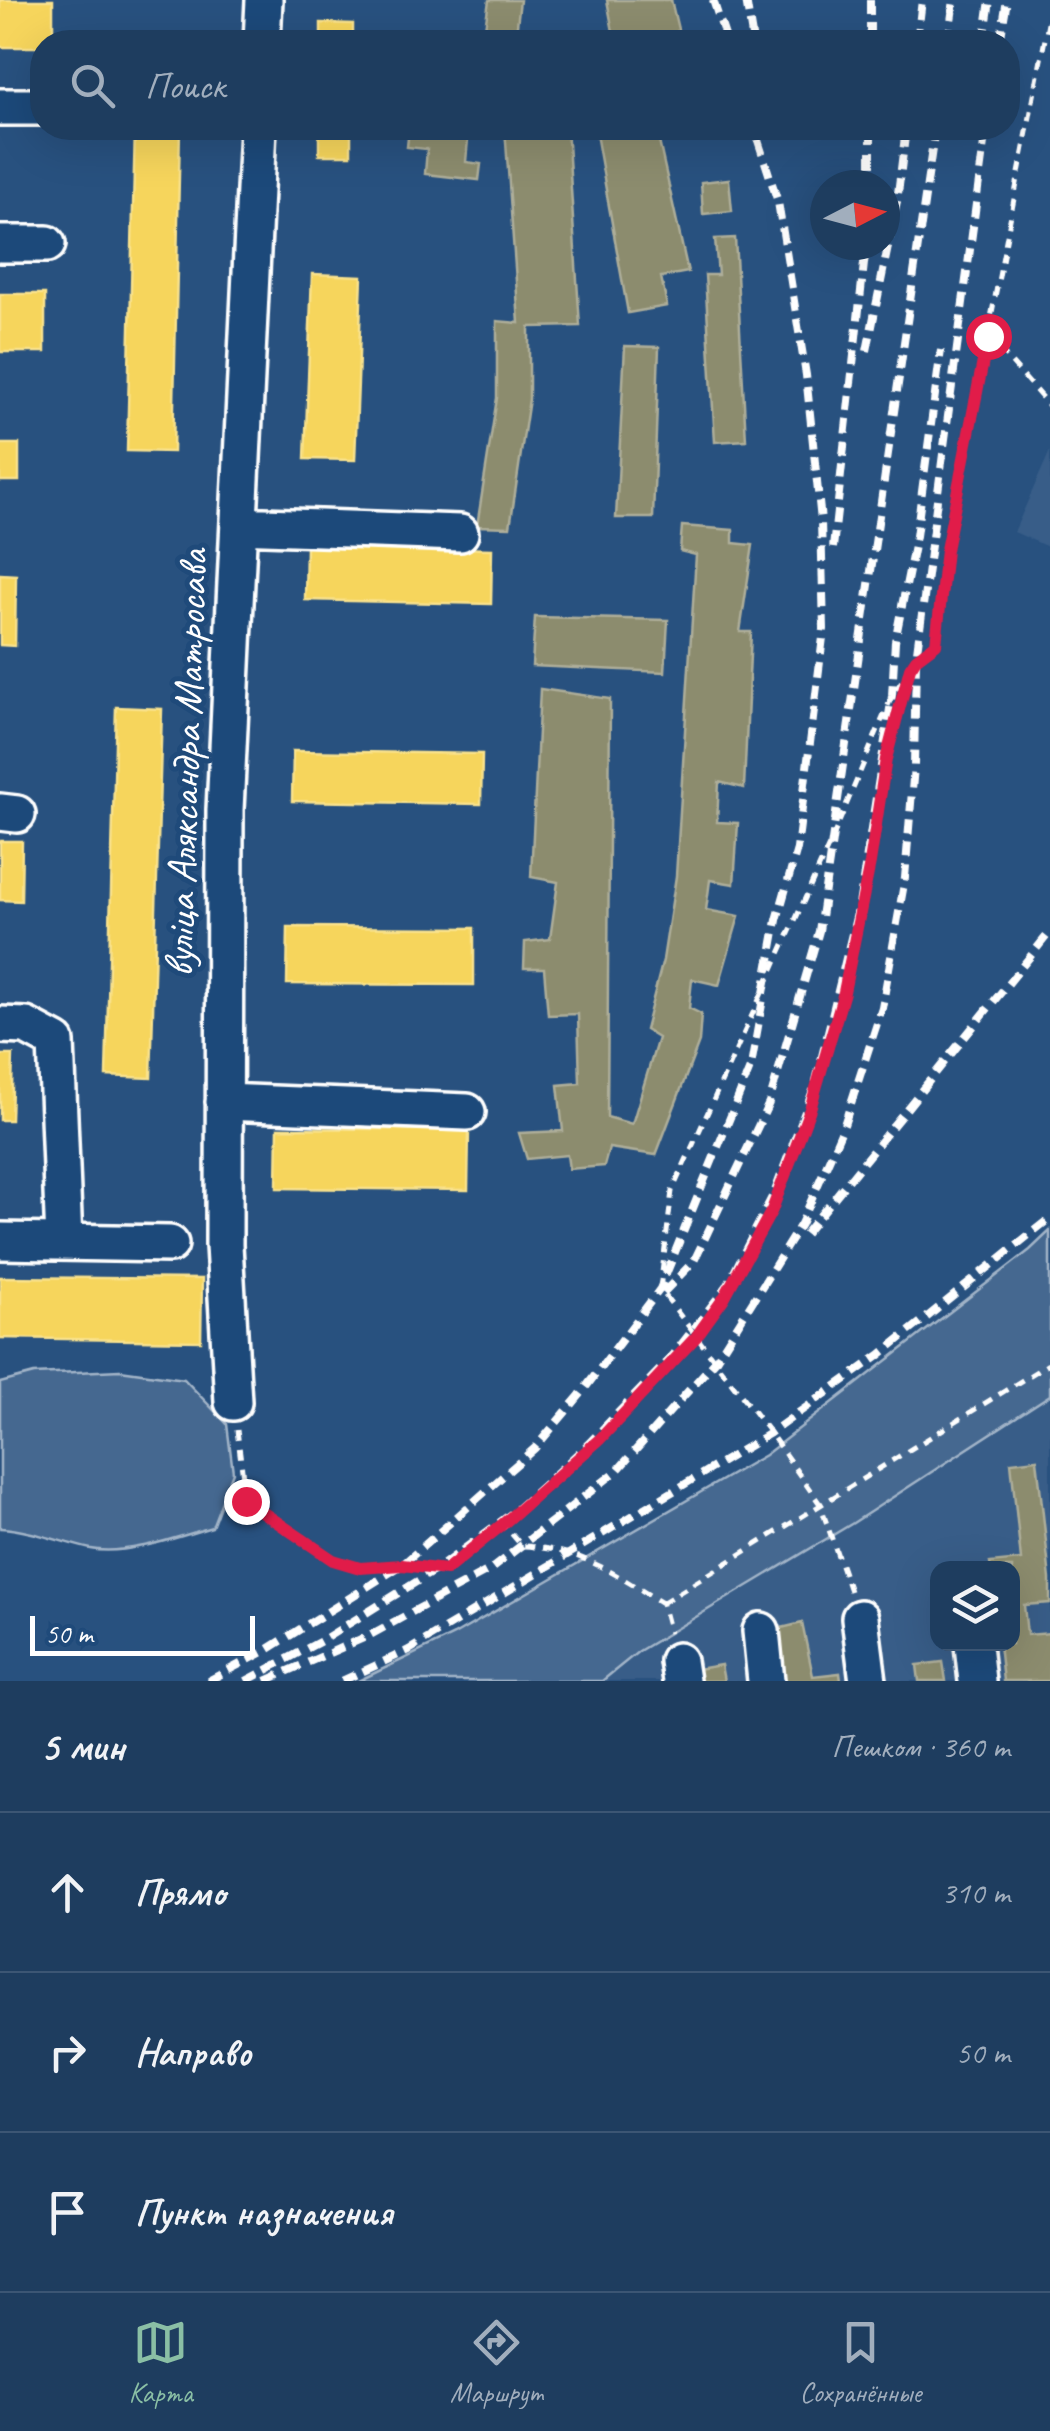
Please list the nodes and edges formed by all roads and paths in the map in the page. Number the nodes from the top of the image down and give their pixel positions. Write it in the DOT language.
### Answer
graph roads {
  1 [pos="264,0"];
  2 [pos="1050,13"];
  3 [pos="263,30"];
  4 [pos="0,107"];
  5 [pos="30,107"];
  6 [pos="257,140"];
  7 [pos="0,244"];
  8 [pos="48,244"];
  9 [pos="988,336"];
  10 [pos="1050,407"];
  11 [pos="238,525"];
  12 [pos="460,533"];
  13 [pos="910,668"];
  14 [pos="0,1025"];
  15 [pos="224,1102"];
  16 [pos="467,1112"];
  17 [pos="0,1240"];
  18 [pos="64,1242"];
  19 [pos="170,1244"];
  20 [pos="696,1337"];
  21 [pos="1050,1363"];
  22 [pos="233,1402"];
  23 [pos="820,1504"];
  24 [pos="503,1524"];
  25 [pos="662,1603"];
  26 [pos="860,1618"];
  27 [pos="761,1631"];
  28 [pos="974,1651"];
  29 [pos="679,1671"];
  30 [pos="766,1681"];
  31 [pos="868,1681"];
  32 [pos="978,1681"];
  1 -- 3 [label="street"];
  2 -- 9 [label="path"];
  4 -- 5 [label="street"];
  6 -- 11 [label="street, вуліца Аляксандра Матросава"];
  7 -- 8 [label="street"];
  9 -- 10 [label="path"];
  9 -- 13 [label="path"];
  11 -- 12 [label="street"];
  11 -- 15 [label="street, вуліца Аляксандра Матросава"];
  13 -- 20 [label="path"];
  13 -- 20 [label="path"];
  14 -- 18 [label="street"];
  15 -- 16 [label="street"];
  15 -- 22 [label="street, вуліца Аляксандра Матросава"];
  17 -- 18 [label="street"];
  18 -- 19 [label="street"];
  20 -- 23 [label="path"];
  20 -- 24 [label="path"];
  21 -- 23 [label="path"];
  22 -- 24 [label="path"];
  23 -- 25 [label="path"];
  23 -- 26 [label="path"];
  24 -- 25 [label="path"];
  25 -- 29 [label="path"];
  26 -- 31 [label="street"];
  27 -- 30 [label="street"];
  28 -- 32 [label="street"];
}
